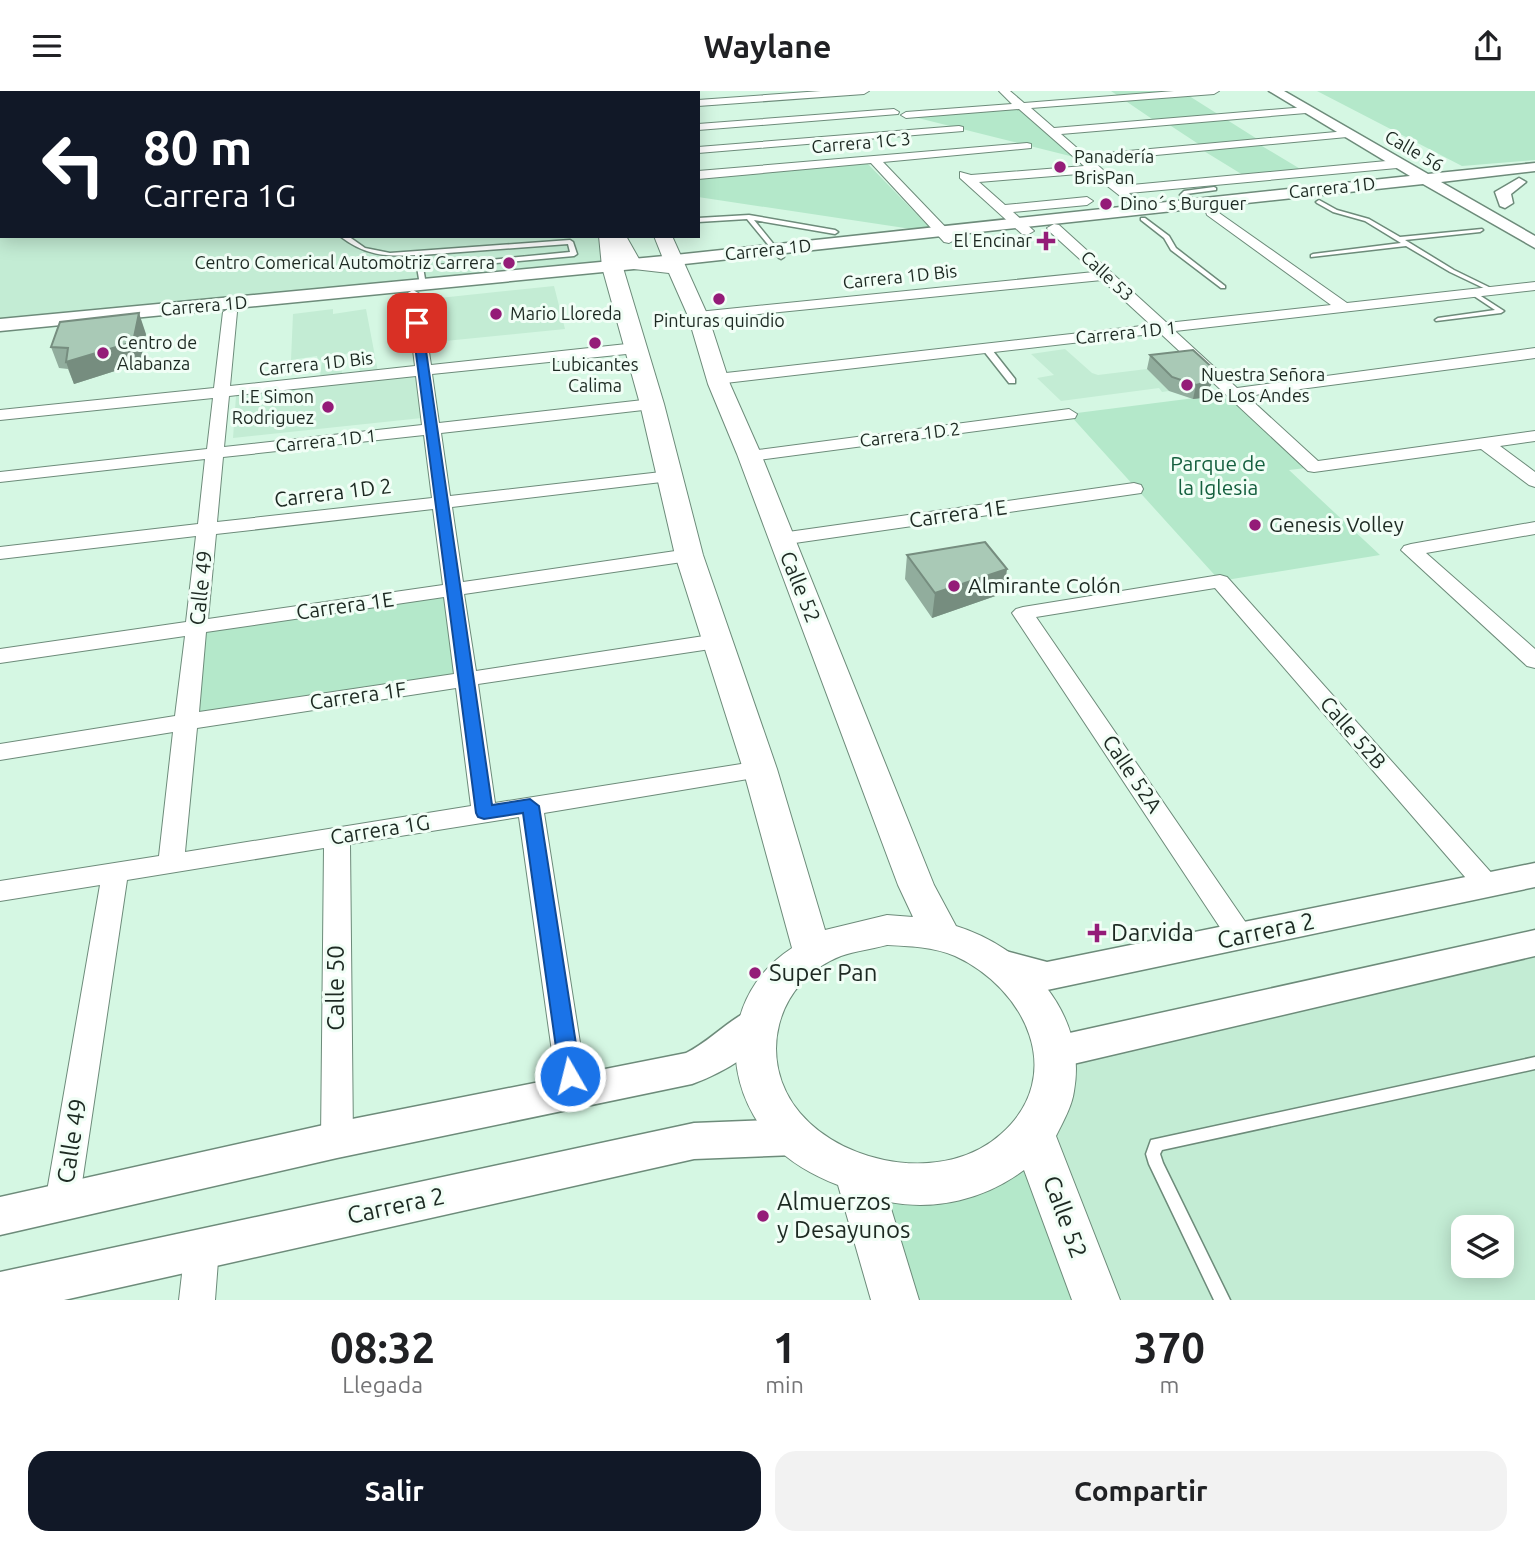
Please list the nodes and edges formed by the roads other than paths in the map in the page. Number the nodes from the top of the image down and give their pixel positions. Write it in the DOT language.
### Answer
graph roads {
  1 [pos="721,91"];
  2 [pos="864,91"];
  3 [pos="1004,91"];
  4 [pos="1214,91"];
  5 [pos="1275,91"];
  6 [pos="1301,91"];
  7 [pos="844,92"];
  8 [pos="729,101"];
  9 [pos="700,103"];
  10 [pos="1021,106"];
  11 [pos="1306,110"];
  12 [pos="894,112"];
  13 [pos="906,115"];
  14 [pos="1347,116"];
  15 [pos="747,123"];
  16 [pos="700,127"];
  17 [pos="959,129"];
  18 [pos="1051,132"];
  19 [pos="1347,134"];
  20 [pos="764,144"];
  21 [pos="1027,146"];
  22 [pos="700,150"];
  23 [pos="941,154"];
  24 [pos="1082,159"];
  25 [pos="874,160"];
  26 [pos="1397,164"];
  27 [pos="783,167"];
  28 [pos="1535,167"];
  29 [pos="1094,169"];
  30 [pos="1500,170"];
  31 [pos="1454,174"];
  32 [pos="700,175"];
  33 [pos="1423,178"];
  34 [pos="969,179"];
  35 [pos="1527,182"];
  36 [pos="1376,183"];
  37 [pos="1475,186"];
  38 [pos="1214,189"];
  39 [pos="1442,189"];
  40 [pos="1118,190"];
  41 [pos="1087,201"];
  42 [pos="1319,202"];
  43 [pos="1195,203"];
  44 [pos="1002,209"];
  45 [pos="1212,212"];
  46 [pos="1142,214"];
  47 [pos="749,217"];
  48 [pos="700,220"];
  49 [pos="1022,227"];
  50 [pos="1054,229"];
  51 [pos="1480,230"];
  52 [pos="835,232"];
  53 [pos="945,235"];
  54 [pos="348,238"];
  55 [pos="609,238"];
  56 [pos="617,238"];
  57 [pos="664,238"];
  58 [pos="1398,239"];
  59 [pos="1535,243"];
  60 [pos="1407,244"];
  61 [pos="418,253"];
  62 [pos="437,253"];
  63 [pos="778,253"];
  64 [pos="1312,256"];
  65 [pos="676,264"];
  66 [pos="620,268"];
  67 [pos="441,274"];
  68 [pos="1105,275"];
  69 [pos="1535,286"];
  70 [pos="1223,287"];
  71 [pos="418,289"];
  72 [pos="1494,291"];
  73 [pos="1473,293"];
  74 [pos="1345,308"];
  75 [pos="230,312"];
  76 [pos="698,316"];
  77 [pos="1438,320"];
  78 [pos="0,325"];
  79 [pos="1163,328"];
  80 [pos="0,334"];
  81 [pos="636,348"];
  82 [pos="986,348"];
  83 [pos="1535,353"];
  84 [pos="424,372"];
  85 [pos="717,379"];
  86 [pos="1012,381"];
  87 [pos="222,393"];
  88 [pos="1234,393"];
  89 [pos="652,404"];
  90 [pos="1069,414"];
  91 [pos="0,415"];
  92 [pos="432,430"];
  93 [pos="1535,436"];
  94 [pos="1485,443"];
  95 [pos="215,454"];
  96 [pos="750,456"];
  97 [pos="670,476"];
  98 [pos="0,477"];
  99 [pos="1535,481"];
  100 [pos="1134,489"];
  101 [pos="442,504"];
  102 [pos="1535,528"];
  103 [pos="207,531"];
  104 [pos="781,539"];
  105 [pos="0,553"];
  106 [pos="690,555"];
  107 [pos="1220,581"];
  108 [pos="454,590"];
  109 [pos="197,628"];
  110 [pos="717,642"];
  111 [pos="0,656"];
  112 [pos="1535,661"];
  113 [pos="467,681"];
  114 [pos="187,720"];
  115 [pos="0,752"];
  116 [pos="760,769"];
  117 [pos="530,806"];
  118 [pos="484,813"];
  119 [pos="337,837"];
  120 [pos="171,863"];
  121 [pos="116,872"];
  122 [pos="1535,875"];
  123 [pos="1487,885"];
  124 [pos="0,891"];
  125 [pos="942,936"];
  126 [pos="1241,936"];
  127 [pos="1535,943"];
  128 [pos="812,951"];
  129 [pos="998,963"];
  130 [pos="756,1023"];
  131 [pos="1056,1052"];
  132 [pos="1535,1063"];
  133 [pos="573,1094"];
  134 [pos="1033,1134"];
  135 [pos="795,1137"];
  136 [pos="337,1140"];
  137 [pos="858,1175"];
  138 [pos="62,1203"];
  139 [pos="0,1216"];
  140 [pos="202,1248"];
  141 [pos="0,1293"];
  142 [pos="197,1300"];
  143 [pos="895,1300"];
  144 [pos="1096,1300"];
  145 [pos="1222,1300"];
  1 -- 8 [label="street"];
  2 -- 7 [label="street"];
  3 -- 10 [label="street"];
  4 -- 10 [label="street"];
  5 -- 11 [label="street, Calle 56"];
  6 -- 14 [label="street"];
  7 -- 8 [label="street"];
  8 -- 9 [label="street"];
  8 -- 15 [label="street"];
  10 -- 13 [label="street"];
  10 -- 18 [label="street"];
  11 -- 18 [label="street"];
  11 -- 19 [label="street, Calle 56"];
  12 -- 15 [label="street"];
  15 -- 16 [label="street"];
  15 -- 20 [label="street"];
  17 -- 20 [label="street"];
  18 -- 24 [label="street"];
  19 -- 24 [label="street"];
  19 -- 26 [label="street, Calle 56"];
  20 -- 22 [label="street"];
  20 -- 27 [label="street"];
  21 -- 23 [label="street, Carrera 1C 3"];
  23 -- 25 [label="street, Carrera 1C 3"];
  23 -- 34 [label="street"];
  24 -- 29 [label="street"];
  25 -- 27 [label="street, Carrera 1C 3"];
  25 -- 53 [label="street"];
  26 -- 33 [label="street, Calle 56"];
  26 -- 36 [label="street"];
  26 -- 40 [label="street"];
  27 -- 32 [label="street, Carrera 1C 3"];
  28 -- 30 [label="street, Carrera 1D"];
  29 -- 34 [label="street"];
  29 -- 40 [label="street"];
  30 -- 31 [label="street, Carrera 1D"];
  30 -- 31 [label="street, Calle 56"];
  31 -- 33 [label="street, Carrera 1D"];
  31 -- 37 [label="street, Calle 56"];
  33 -- 36 [label="street, Carrera 1D"];
  33 -- 39 [label="street, Calle 56"];
  34 -- 44 [label="street"];
  35 -- 37 [label="street, Carrera 1D"];
  35 -- 37 [label="street, Calle 56"];
  36 -- 43 [label="street, Carrera 1D"];
  37 -- 39 [label="street, Carrera 1D"];
  38 -- 43 [label="lane"];
  39 -- 42 [label="street, Carrera 1D"];
  39 -- 59 [label="street, Calle 56"];
  40 -- 46 [label="street"];
  41 -- 44 [label="street"];
  42 -- 45 [label="street, Carrera 1D"];
  42 -- 58 [label="lane"];
  43 -- 46 [label="street, Carrera 1D"];
  44 -- 49 [label="street"];
  45 -- 46 [label="street, Carrera 1D"];
  45 -- 74 [label="street"];
  46 -- 49 [label="street, Carrera 1D"];
  46 -- 50 [label="street, Carrera 1D"];
  46 -- 70 [label="lane"];
  47 -- 48 [label="lane"];
  47 -- 52 [label="lane"];
  47 -- 63 [label="lane"];
  49 -- 50 [label="street, Carrera 1D"];
  49 -- 53 [label="street, Carrera 1D"];
  50 -- 68 [label="street, Calle 53"];
  51 -- 58 [label="lane"];
  53 -- 63 [label="street, Carrera 1D"];
  54 -- 61 [label="lane"];
  55 -- 66 [label="main road"];
  56 -- 66 [label="main road"];
  57 -- 65 [label="main road, Calle 52"];
  58 -- 60 [label="lane"];
  60 -- 64 [label="lane"];
  60 -- 72 [label="lane"];
  61 -- 62 [label="lane"];
  61 -- 71 [label="lane"];
  62 -- 67 [label="lane"];
  62 -- 67 [label="lane"];
  63 -- 65 [label="street, Carrera 1D"];
  65 -- 66 [label="main road"];
  65 -- 76 [label="main road, Calle 52"];
  66 -- 67 [label="street, Carrera 1D"];
  66 -- 71 [label="street, Carrera 1D"];
  66 -- 81 [label="main road"];
  67 -- 71 [label="street, Carrera 1D"];
  68 -- 76 [label="street, Carrera 1D Bis"];
  68 -- 79 [label="street, Calle 53"];
  69 -- 72 [label="street, Carrera 1D 1"];
  71 -- 75 [label="street, Carrera 1D"];
  71 -- 78 [label="street, Carrera 1D"];
  71 -- 84 [label="street"];
  72 -- 73 [label="street, Carrera 1D 1"];
  73 -- 74 [label="street, Carrera 1D 1"];
  73 -- 77 [label="lane"];
  74 -- 79 [label="street, Carrera 1D 1"];
  75 -- 80 [label="street, Carrera 1D"];
  75 -- 87 [label="street, Calle 49"];
  76 -- 85 [label="main road, Calle 52"];
  79 -- 82 [label="street, Carrera 1D 1"];
  79 -- 88 [label="street, Calle 53"];
  81 -- 84 [label="street, Carrera 1D Bis"];
  81 -- 89 [label="main road"];
  82 -- 85 [label="street, Carrera 1D 1"];
  82 -- 86 [label="lane"];
  83 -- 88 [label="street"];
  84 -- 87 [label="street, Carrera 1D Bis"];
  84 -- 92 [label="street"];
  85 -- 96 [label="main road, Calle 52"];
  87 -- 91 [label="street, Carrera 1D Bis"];
  87 -- 95 [label="street, Calle 49"];
  88 -- 94 [label="street, Calle 53"];
  89 -- 92 [label="street, Carrera 1D 1"];
  89 -- 97 [label="main road"];
  90 -- 96 [label="street, Carrera 1D 2"];
  92 -- 95 [label="street, Carrera 1D 1"];
  92 -- 101 [label="street"];
  93 -- 94 [label="street"];
  94 -- 99 [label="street"];
  95 -- 98 [label="street, Carrera 1D 1"];
  95 -- 103 [label="street, Calle 49"];
  96 -- 104 [label="main road, Calle 52"];
  97 -- 101 [label="street, Carrera 1D 2"];
  97 -- 106 [label="main road"];
  100 -- 104 [label="street, Carrera 1E"];
  101 -- 103 [label="street, Carrera 1D 2"];
  101 -- 108 [label="street"];
  102 -- 112 [label="street"];
  103 -- 105 [label="street, Carrera 1D 2"];
  103 -- 109 [label="street, Calle 49"];
  104 -- 125 [label="main road, Calle 52"];
  106 -- 108 [label="street, Carrera 1E"];
  106 -- 110 [label="main road"];
  107 -- 123 [label="street, Calle 52B"];
  107 -- 126 [label="street, Calle 52A"];
  108 -- 109 [label="street, Carrera 1E"];
  108 -- 113 [label="street"];
  109 -- 111 [label="street, Carrera 1E"];
  109 -- 114 [label="street, Calle 49"];
  110 -- 113 [label="street, Carrera 1F"];
  110 -- 116 [label="main road"];
  113 -- 114 [label="street, Carrera 1F"];
  113 -- 118 [label="street"];
  114 -- 115 [label="street, Carrera 1F"];
  114 -- 120 [label="street, Calle 49"];
  116 -- 117 [label="street, Carrera 1G"];
  116 -- 128 [label="main road"];
  117 -- 118 [label="street, Carrera 1G"];
  117 -- 133 [label="street"];
  118 -- 119 [label="street, Carrera 1G"];
  119 -- 120 [label="street, Carrera 1G"];
  119 -- 136 [label="street, Calle 50"];
  120 -- 121 [label="street, Carrera 1G"];
  121 -- 124 [label="street, Carrera 1G"];
  121 -- 138 [label="street, Calle 49"];
  122 -- 123 [label="street, Carrera 2"];
  123 -- 126 [label="street, Carrera 2"];
  125 -- 128 [label="main road"];
  125 -- 129 [label="main road"];
  126 -- 129 [label="street, Carrera 2"];
  127 -- 131 [label="street"];
  128 -- 130 [label="main road"];
  129 -- 131 [label="main road"];
  130 -- 133 [label="street"];
  130 -- 135 [label="main road"];
  131 -- 134 [label="main road"];
  132 -- 145 [label="lane"];
  133 -- 136 [label="street"];
  134 -- 137 [label="main road"];
  134 -- 144 [label="main road, Calle 52"];
  135 -- 137 [label="main road"];
  135 -- 140 [label="street, Carrera 2"];
  136 -- 138 [label="street"];
  137 -- 143 [label="main road"];
  138 -- 139 [label="street"];
  140 -- 141 [label="street, Carrera 2"];
  140 -- 142 [label="street"];
}
